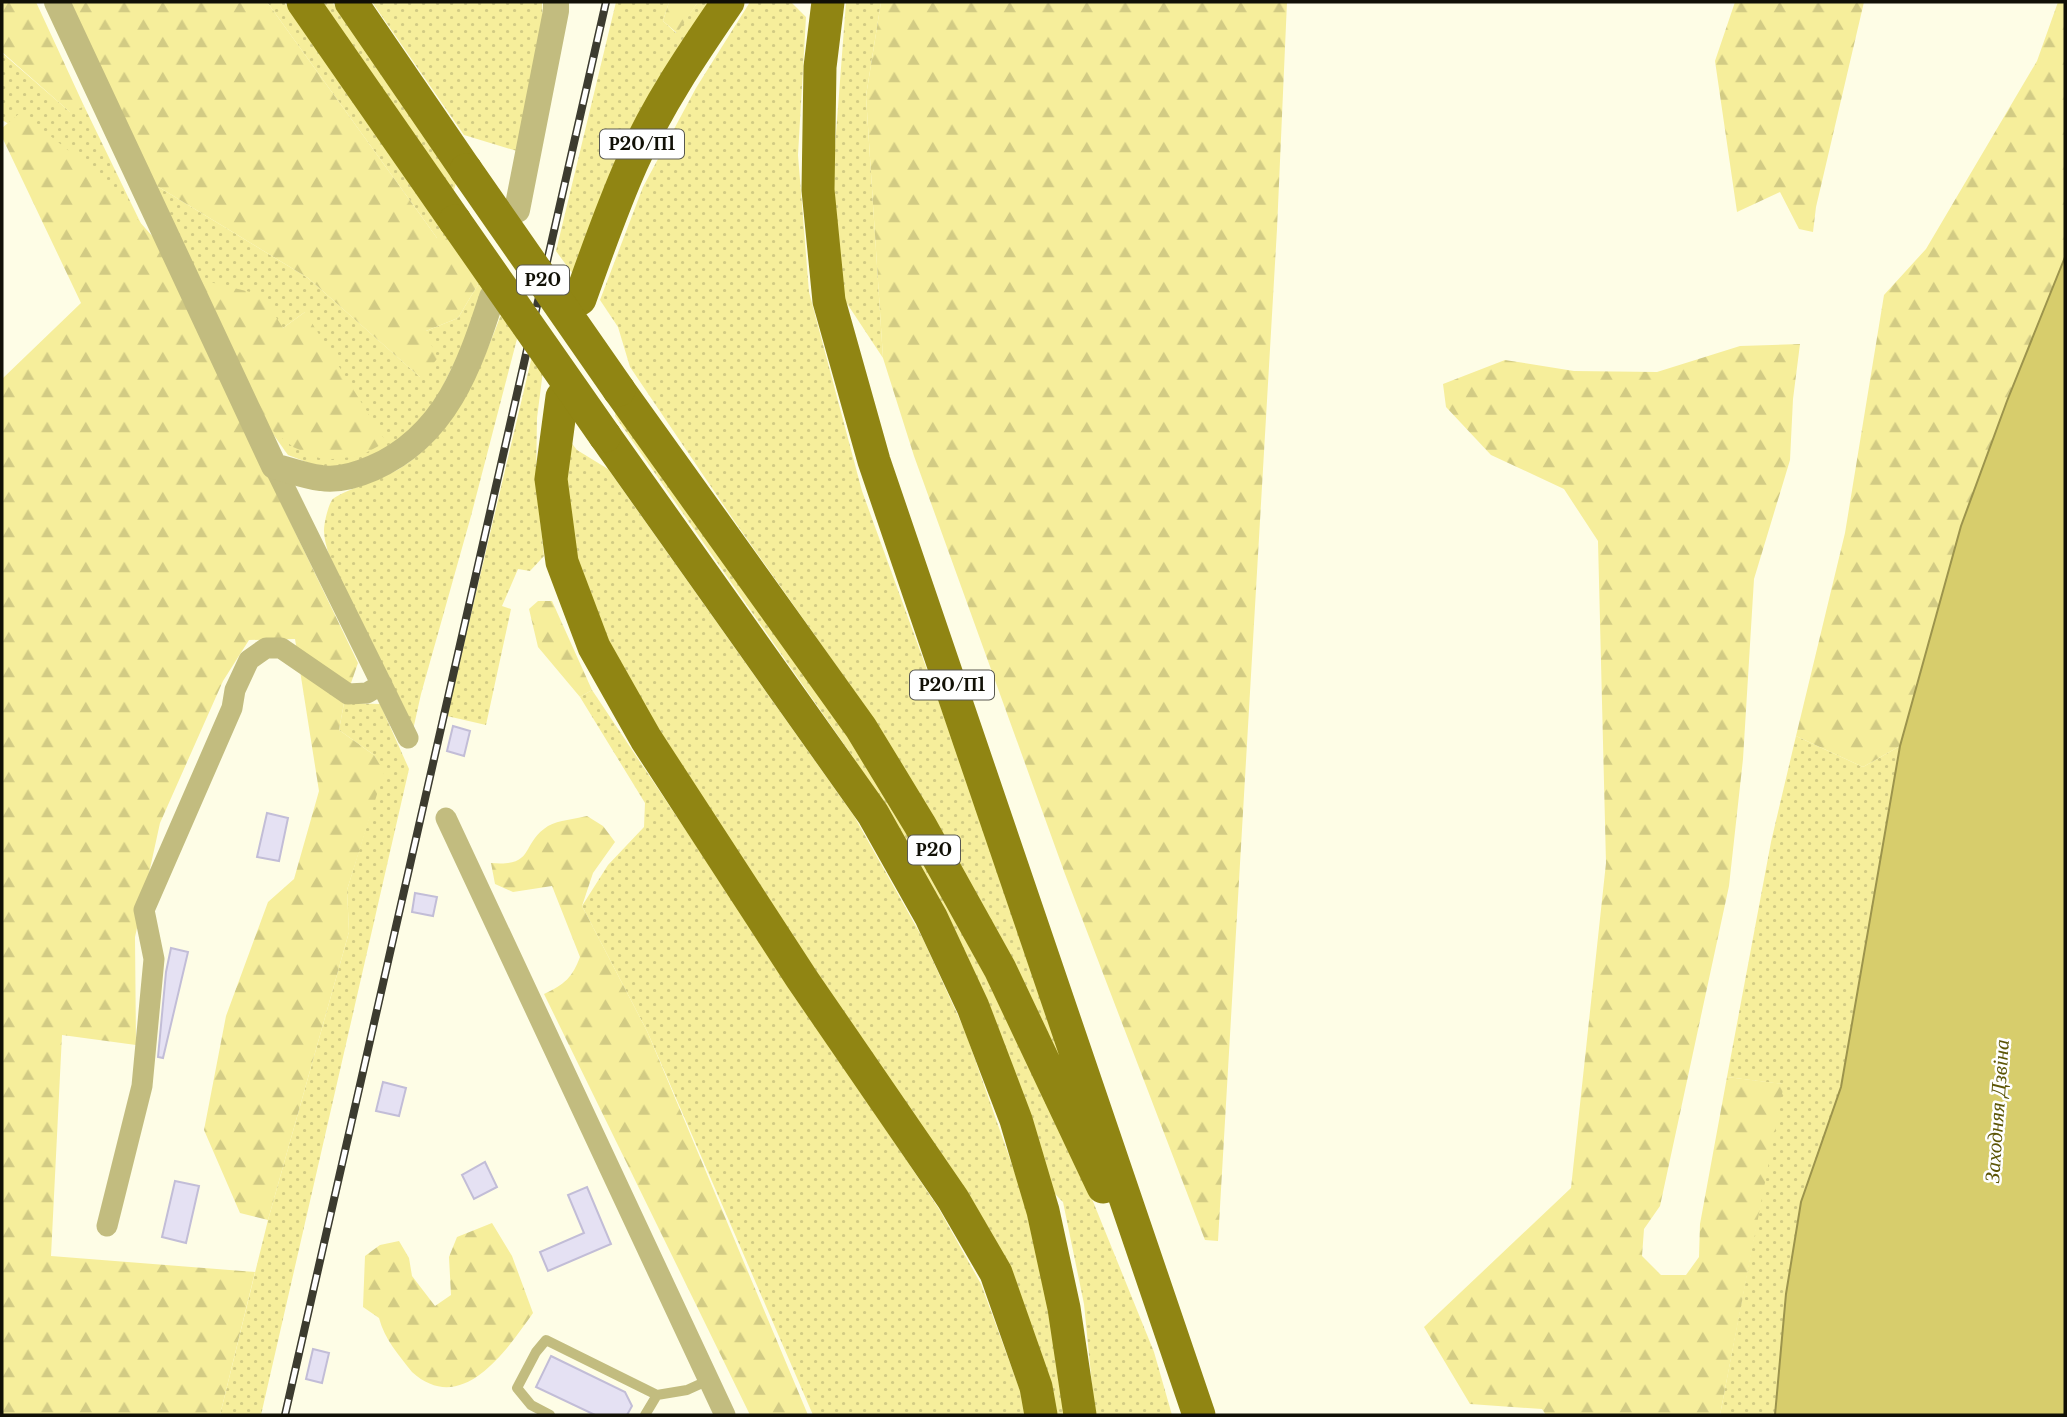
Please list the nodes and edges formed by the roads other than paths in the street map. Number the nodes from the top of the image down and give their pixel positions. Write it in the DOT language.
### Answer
graph roads {
  1 [pos="57,2"];
  2 [pos="303,2"];
  3 [pos="351,2"];
  4 [pos="556,2"];
  5 [pos="728,2"];
  6 [pos="827,2"];
  7 [pos="517,210"];
  8 [pos="492,297"];
  9 [pos="580,299"];
  10 [pos="562,397"];
  11 [pos="274,466"];
  12 [pos="382,684"];
  13 [pos="408,738"];
  14 [pos="446,818"];
  15 [pos="107,1226"];
  16 [pos="1178,1351"];
  17 [pos="709,1380"];
  18 [pos="657,1395"];
  19 [pos="550,1415"];
  20 [pos="645,1415"];
  21 [pos="725,1415"];
  22 [pos="1041,1415"];
  23 [pos="1080,1415"];
  24 [pos="1199,1415"];
  1 -- 11 [label="street"];
  2 -- 23 [label="main road, Р20, bridge"];
  3 -- 16 [label="main road, Р20, bridge"];
  4 -- 7 [label="street"];
  5 -- 9 [label="main road, Р20/П1"];
  6 -- 16 [label="main road, Р20/П1"];
  8 -- 11 [label="street"];
  10 -- 22 [label="main road"];
  11 -- 12 [label="street"];
  12 -- 13 [label="street"];
  12 -- 15 [label="street"];
  14 -- 17 [label="street"];
  16 -- 24 [label="main road, Р20"];
  17 -- 18 [label="lane"];
  17 -- 21 [label="street"];
  18 -- 19 [label="lane"];
  18 -- 20 [label="lane"];
}
